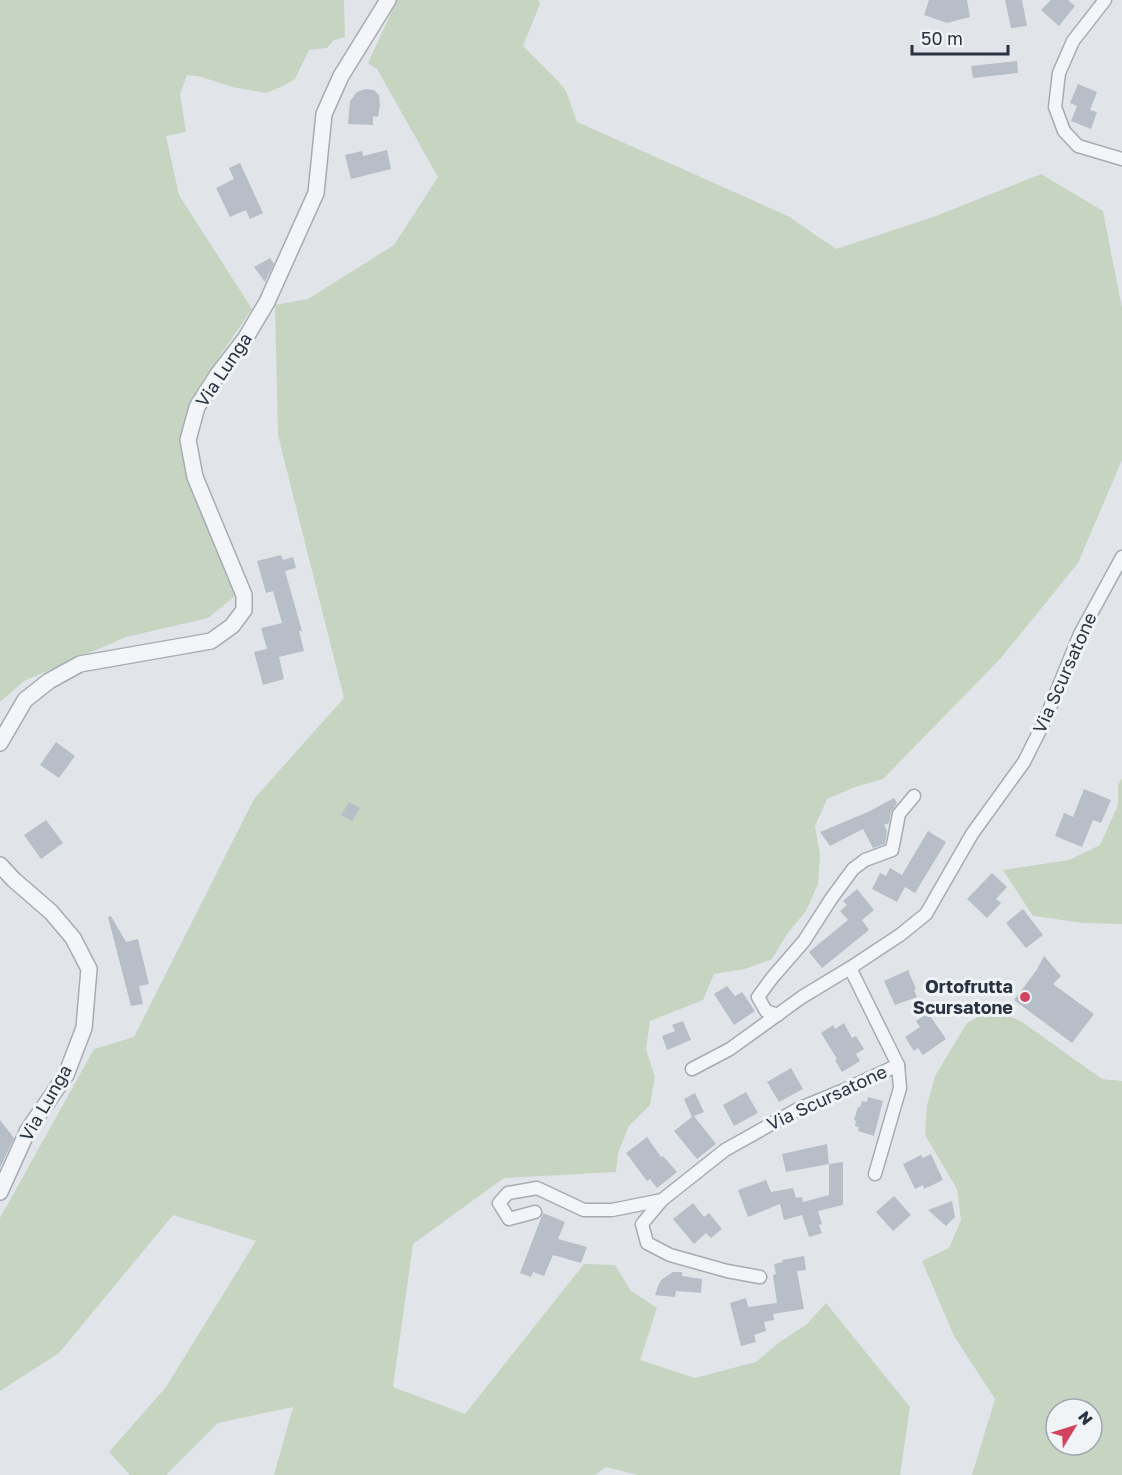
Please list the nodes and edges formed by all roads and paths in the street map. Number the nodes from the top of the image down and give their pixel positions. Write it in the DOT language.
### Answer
graph roads {
  1 [pos="388,0"];
  2 [pos="1105,0"];
  3 [pos="1122,159"];
  4 [pos="1122,556"];
  5 [pos="0,742"];
  6 [pos="914,796"];
  7 [pos="0,865"];
  8 [pos="850,968"];
  9 [pos="778,1015"];
  10 [pos="898,1065"];
  11 [pos="692,1069"];
  12 [pos="875,1174"];
  13 [pos="0,1192"];
  14 [pos="662,1200"];
  15 [pos="535,1212"];
  16 [pos="760,1277"];
  1 -- 5 [label="street, Via Lunga"];
  2 -- 3 [label="street"];
  4 -- 8 [label="street, Via Scursatone"];
  6 -- 9 [label="street"];
  7 -- 13 [label="street, Via Lunga"];
  8 -- 9 [label="street"];
  8 -- 10 [label="street, Via Scursatone"];
  9 -- 11 [label="street"];
  10 -- 12 [label="street"];
  10 -- 14 [label="street, Via Scursatone"];
  14 -- 15 [label="street"];
  14 -- 16 [label="street, Via Scursatone"];
}
